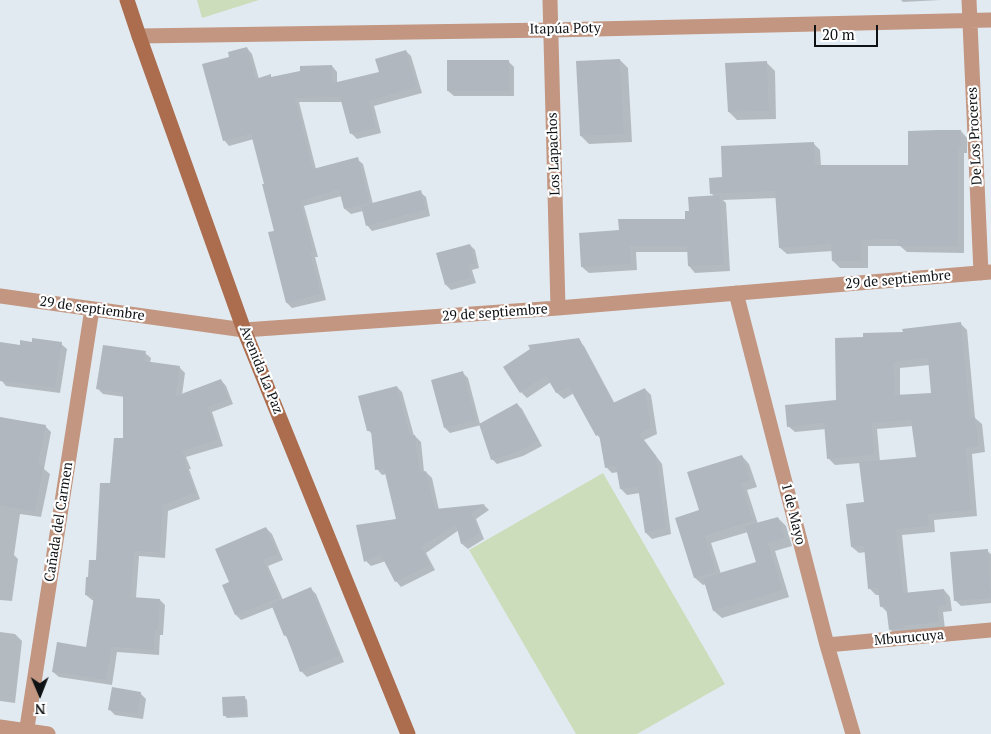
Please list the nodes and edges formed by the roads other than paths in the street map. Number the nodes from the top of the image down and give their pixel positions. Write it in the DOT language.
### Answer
graph roads {
  1 [pos="127,0"];
  2 [pos="550,0"];
  3 [pos="970,0"];
  4 [pos="970,20"];
  5 [pos="991,20"];
  6 [pos="551,30"];
  7 [pos="139,36"];
  8 [pos="986,272"];
  9 [pos="736,293"];
  10 [pos="0,296"];
  11 [pos="558,308"];
  12 [pos="92,309"];
  13 [pos="244,330"];
  14 [pos="991,630"];
  15 [pos="826,645"];
  16 [pos="0,727"];
  17 [pos="27,732"];
  18 [pos="48,734"];
  19 [pos="408,734"];
  20 [pos="853,734"];
  1 -- 7 [label="street, Avenida La Paz"];
  2 -- 6 [label="street, Los Lapachos"];
  3 -- 4 [label="street, De Los Proceres"];
  4 -- 5 [label="street, Itapúa Poty"];
  4 -- 6 [label="street, Itapúa Poty"];
  4 -- 8 [label="street, De Los Proceres"];
  6 -- 7 [label="street, Itapúa Poty"];
  6 -- 11 [label="street, Los Lapachos"];
  7 -- 13 [label="street, Avenida La Paz"];
  8 -- 9 [label="street, 29 de septiembre"];
  9 -- 11 [label="street, 29 de septiembre"];
  9 -- 15 [label="street, 1 de Mayo"];
  10 -- 12 [label="street, 29 de septiembre"];
  11 -- 13 [label="street, 29 de septiembre"];
  12 -- 13 [label="street, 29 de septiembre"];
  12 -- 17 [label="street, Cañada del Carmen"];
  13 -- 19 [label="street, Avenida La Paz"];
  14 -- 15 [label="street, Mburucuya"];
  15 -- 20 [label="street, 1 de Mayo"];
  16 -- 17 [label="street"];
  17 -- 18 [label="street"];
}
